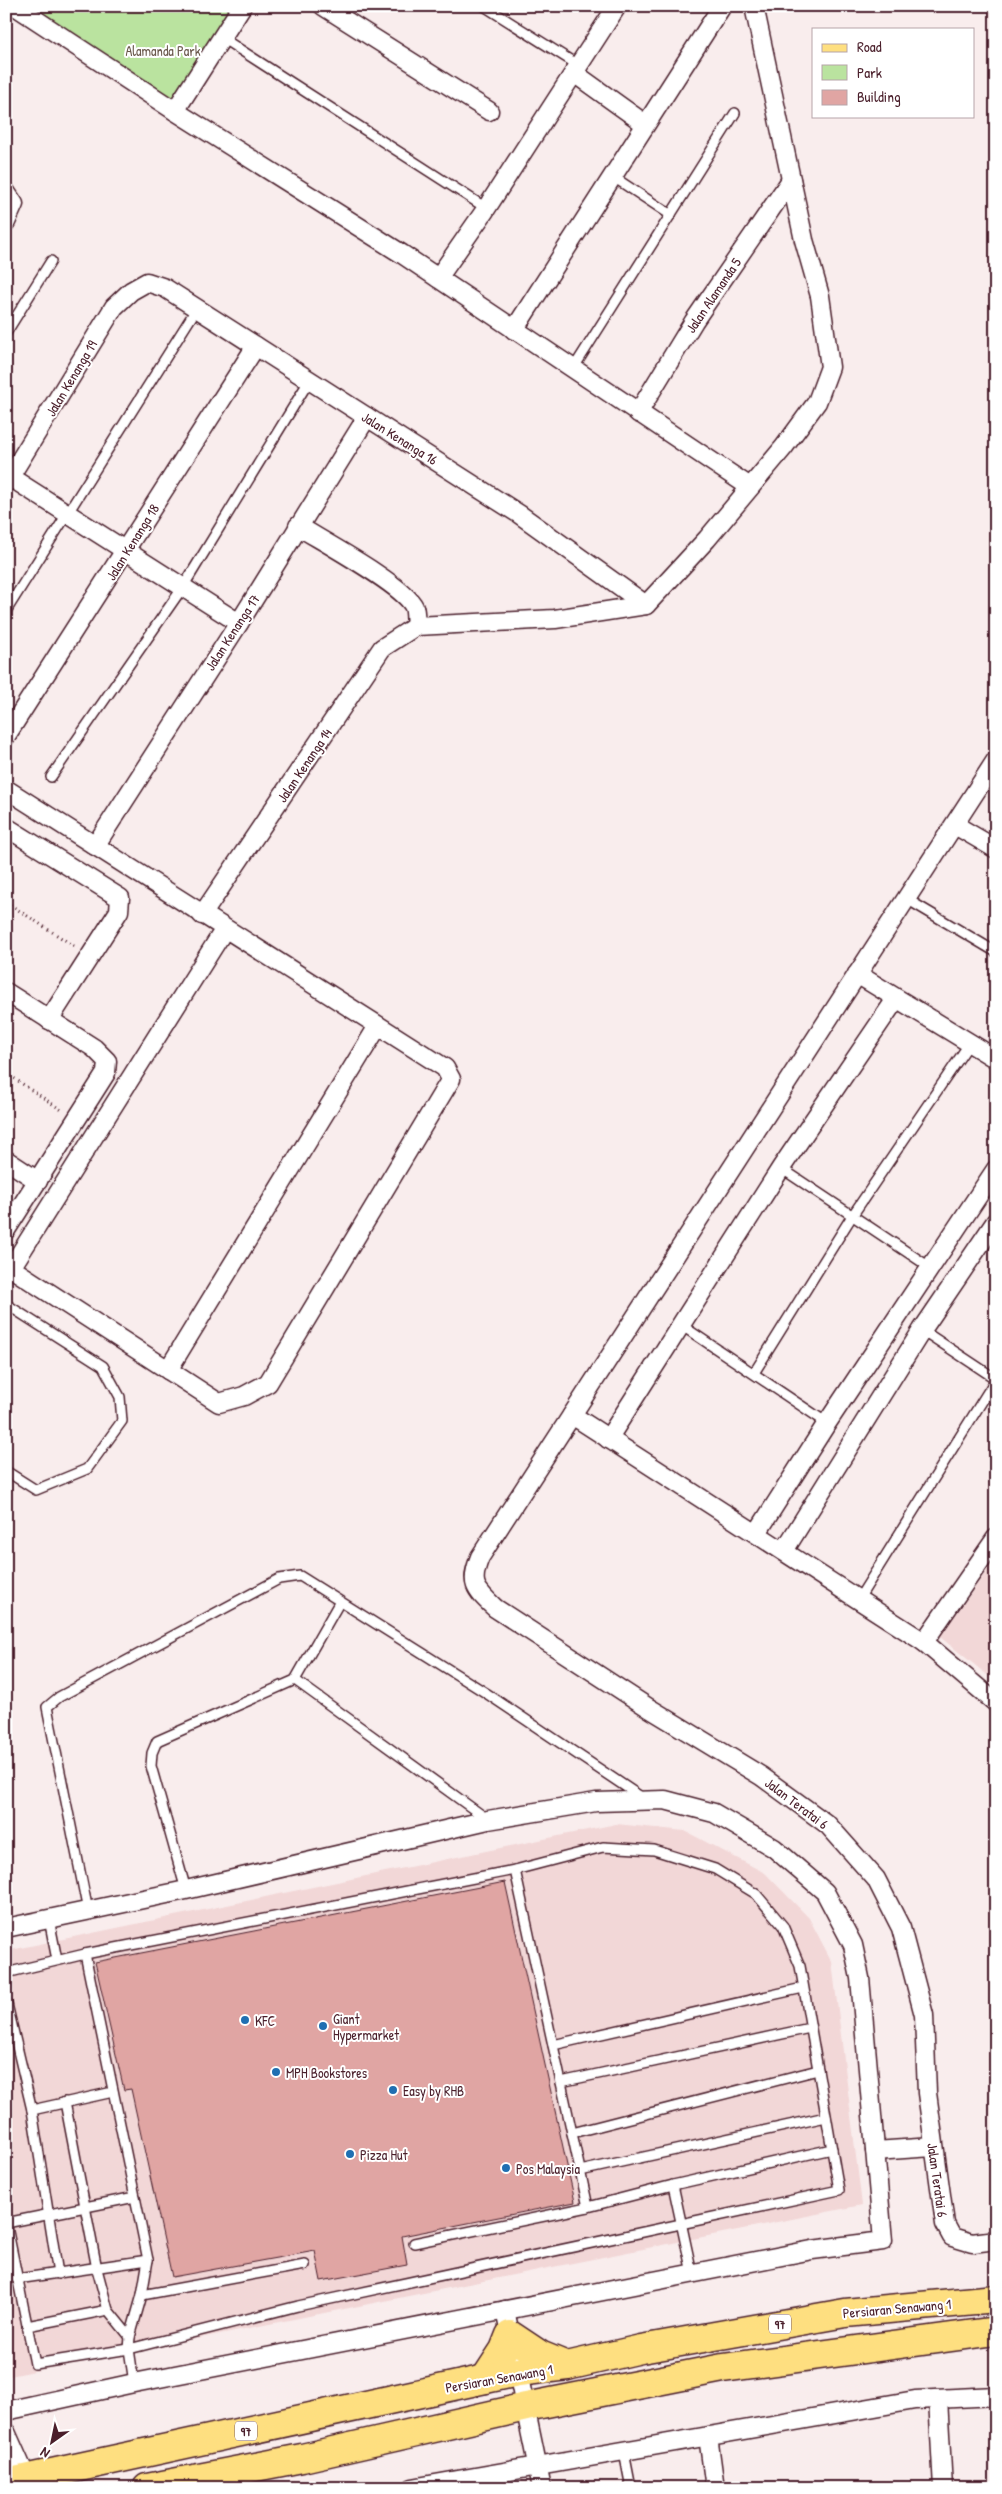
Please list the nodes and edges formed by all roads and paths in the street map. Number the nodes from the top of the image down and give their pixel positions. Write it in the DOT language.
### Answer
graph roads {
  1 [pos="15,6"];
  2 [pos="323,6"];
  3 [pos="484,6"];
  4 [pos="617,6"];
  5 [pos="722,6"];
  6 [pos="754,6"];
  7 [pos="241,7"];
  8 [pos="40,13"];
  9 [pos="222,38"];
  10 [pos="576,69"];
  11 [pos="175,111"];
  12 [pos="490,111"];
  13 [pos="735,113"];
  14 [pos="645,124"];
  15 [pos="612,176"];
  16 [pos="791,180"];
  17 [pos="6,192"];
  18 [pos="486,208"];
  19 [pos="671,215"];
  20 [pos="6,222"];
  21 [pos="51,261"];
  22 [pos="438,278"];
  23 [pos="147,282"];
  24 [pos="197,308"];
  25 [pos="514,330"];
  26 [pos="6,333"];
  27 [pos="256,346"];
  28 [pos="573,369"];
  29 [pos="309,381"];
  30 [pos="638,413"];
  31 [pos="367,417"];
  32 [pos="10,470"];
  33 [pos="750,487"];
  34 [pos="68,513"];
  35 [pos="298,526"];
  36 [pos="126,551"];
  37 [pos="183,587"];
  38 [pos="646,605"];
  39 [pos="6,611"];
  40 [pos="239,622"];
  41 [pos="416,626"];
  42 [pos="6,736"];
  43 [pos="996,760"];
  44 [pos="51,777"];
  45 [pos="6,789"];
  46 [pos="955,825"];
  47 [pos="6,827"];
  48 [pos="95,846"];
  49 [pos="996,848"];
  50 [pos="905,898"];
  51 [pos="6,902"];
  52 [pos="202,915"];
  53 [pos="224,930"];
  54 [pos="996,952"];
  55 [pos="90,957"];
  56 [pos="857,974"];
  57 [pos="6,992"];
  58 [pos="896,999"];
  59 [pos="49,1020"];
  60 [pos="378,1026"];
  61 [pos="969,1044"];
  62 [pos="996,1060"];
  63 [pos="6,1073"];
  64 [pos="76,1120"];
  65 [pos="6,1160"];
  66 [pos="781,1168"];
  67 [pos="996,1169"];
  68 [pos="38,1181"];
  69 [pos="852,1216"];
  70 [pos="996,1221"];
  71 [pos="6,1230"];
  72 [pos="931,1268"];
  73 [pos="9,1273"];
  74 [pos="6,1304"];
  75 [pos="681,1325"];
  76 [pos="922,1330"];
  77 [pos="168,1370"];
  78 [pos="754,1373"];
  79 [pos="996,1379"];
  80 [pos="572,1415"];
  81 [pos="827,1423"];
  82 [pos="608,1439"];
  83 [pos="6,1471"];
  84 [pos="757,1533"];
  85 [pos="996,1538"];
  86 [pos="784,1551"];
  87 [pos="858,1600"];
  88 [pos="339,1602"];
  89 [pos="924,1642"];
  90 [pos="295,1680"];
  91 [pos="996,1703"];
  92 [pos="647,1801"];
  93 [pos="488,1820"];
  94 [pos="515,1870"];
  95 [pos="186,1890"];
  96 [pos="88,1911"];
  97 [pos="49,1919"];
  98 [pos="6,1928"];
  99 [pos="85,1954"];
  100 [pos="57,1960"];
  101 [pos="6,1973"];
  102 [pos="803,1988"];
  103 [pos="6,2000"];
  104 [pos="810,2028"];
  105 [pos="553,2045"];
  106 [pos="818,2070"];
  107 [pos="560,2082"];
  108 [pos="112,2092"];
  109 [pos="65,2102"];
  110 [pos="32,2110"];
  111 [pos="826,2117"];
  112 [pos="572,2133"];
  113 [pos="933,2147"];
  114 [pos="832,2149"];
  115 [pos="875,2150"];
  116 [pos="580,2171"];
  117 [pos="673,2185"];
  118 [pos="135,2197"];
  119 [pos="85,2207"];
  120 [pos="588,2207"];
  121 [pos="49,2214"];
  122 [pos="6,2222"];
  123 [pos="682,2225"];
  124 [pos="996,2240"];
  125 [pos="414,2243"];
  126 [pos="148,2260"];
  127 [pos="304,2265"];
  128 [pos="97,2269"];
  129 [pos="692,2273"];
  130 [pos="58,2274"];
  131 [pos="17,2279"];
  132 [pos="142,2295"];
  133 [pos="996,2299"];
  134 [pos="108,2310"];
  135 [pos="507,2322"];
  136 [pos="27,2326"];
  137 [pos="996,2332"];
  138 [pos="130,2337"];
  139 [pos="926,2341"];
  140 [pos="996,2345"];
  141 [pos="129,2349"];
  142 [pos="567,2366"];
  143 [pos="518,2372"];
  144 [pos="485,2379"];
  145 [pos="134,2382"];
  146 [pos="996,2396"];
  147 [pos="938,2399"];
  148 [pos="526,2407"];
  149 [pos="6,2410"];
  150 [pos="6,2432"];
  151 [pos="708,2436"];
  152 [pos="624,2452"];
  153 [pos="538,2465"];
  154 [pos="17,2481"];
  155 [pos="147,2488"];
  156 [pos="412,2488"];
  157 [pos="542,2488"];
  158 [pos="631,2488"];
  159 [pos="716,2488"];
  160 [pos="943,2488"];
  1 -- 8 [label="street"];
  2 -- 12 [label="street"];
  3 -- 10 [label="lane"];
  4 -- 10 [label="street"];
  5 -- 14 [label="street"];
  6 -- 16 [label="street"];
  7 -- 9 [label="street"];
  8 -- 11 [label="street"];
  9 -- 11 [label="street"];
  9 -- 18 [label="lane"];
  10 -- 14 [label="street"];
  10 -- 18 [label="street"];
  11 -- 22 [label="street"];
  13 -- 19 [label="lane"];
  14 -- 15 [label="street"];
  15 -- 19 [label="lane"];
  15 -- 25 [label="street"];
  16 -- 30 [label="street, Jalan Alamanda 5"];
  16 -- 33 [label="street"];
  17 -- 20 [label="street"];
  18 -- 22 [label="street"];
  19 -- 28 [label="lane"];
  21 -- 26 [label="lane"];
  22 -- 25 [label="street"];
  23 -- 24 [label="street, Jalan Kenanga 16"];
  23 -- 32 [label="street, Jalan Kenanga 19"];
  24 -- 27 [label="street, Jalan Kenanga 16"];
  24 -- 34 [label="lane"];
  25 -- 28 [label="street"];
  27 -- 29 [label="street, Jalan Kenanga 16"];
  27 -- 36 [label="street, Jalan Kenanga 18"];
  28 -- 30 [label="street"];
  29 -- 31 [label="street, Jalan Kenanga 16"];
  29 -- 37 [label="lane"];
  30 -- 33 [label="street"];
  31 -- 35 [label="street, Jalan Kenanga 17"];
  31 -- 38 [label="street, Jalan Kenanga 16"];
  32 -- 34 [label="street"];
  33 -- 38 [label="street"];
  34 -- 36 [label="street"];
  34 -- 39 [label="lane"];
  35 -- 40 [label="street, Jalan Kenanga 17"];
  35 -- 41 [label="street"];
  36 -- 37 [label="street"];
  36 -- 42 [label="street, Jalan Kenanga 18"];
  37 -- 40 [label="street"];
  37 -- 44 [label="lane"];
  38 -- 41 [label="street"];
  40 -- 48 [label="street, Jalan Kenanga 17"];
  41 -- 52 [label="street, Jalan Kenanga 14"];
  43 -- 46 [label="street"];
  45 -- 48 [label="street"];
  46 -- 49 [label="street"];
  46 -- 50 [label="street"];
  47 -- 55 [label="street"];
  48 -- 52 [label="street"];
  50 -- 54 [label="lane"];
  50 -- 56 [label="street"];
  51 -- 55 [label="path"];
  52 -- 53 [label="street"];
  53 -- 60 [label="street"];
  53 -- 73 [label="street"];
  55 -- 59 [label="street"];
  56 -- 58 [label="street"];
  56 -- 80 [label="street"];
  57 -- 59 [label="street"];
  58 -- 61 [label="street"];
  58 -- 66 [label="street"];
  59 -- 64 [label="street"];
  60 -- 77 [label="street"];
  60 -- 77 [label="street"];
  61 -- 62 [label="street"];
  61 -- 69 [label="lane"];
  63 -- 64 [label="path"];
  64 -- 68 [label="street"];
  65 -- 68 [label="street"];
  66 -- 69 [label="lane"];
  66 -- 75 [label="street"];
  67 -- 72 [label="street"];
  68 -- 71 [label="street"];
  69 -- 72 [label="lane"];
  69 -- 78 [label="lane"];
  70 -- 76 [label="street"];
  72 -- 81 [label="street"];
  73 -- 77 [label="street"];
  74 -- 83 [label="lane"];
  75 -- 78 [label="lane"];
  75 -- 82 [label="street"];
  76 -- 79 [label="lane"];
  76 -- 86 [label="street"];
  78 -- 81 [label="lane"];
  79 -- 87 [label="lane"];
  80 -- 82 [label="street"];
  80 -- 113 [label="street, Jalan Teratai 6"];
  81 -- 84 [label="street"];
  82 -- 84 [label="street"];
  84 -- 86 [label="street"];
  85 -- 89 [label="street"];
  86 -- 87 [label="street"];
  87 -- 89 [label="street"];
  88 -- 90 [label="lane"];
  88 -- 92 [label="lane"];
  88 -- 96 [label="lane"];
  89 -- 91 [label="street"];
  90 -- 93 [label="lane"];
  90 -- 95 [label="lane"];
  92 -- 93 [label="street"];
  92 -- 115 [label="street"];
  93 -- 95 [label="street"];
  94 -- 99 [label="lane"];
  94 -- 102 [label="lane"];
  94 -- 105 [label="lane"];
  95 -- 96 [label="street"];
  96 -- 97 [label="street"];
  97 -- 98 [label="street"];
  97 -- 100 [label="lane"];
  99 -- 100 [label="lane"];
  99 -- 108 [label="lane"];
  100 -- 101 [label="lane"];
  102 -- 104 [label="lane"];
  102 -- 105 [label="lane"];
  103 -- 110 [label="lane"];
  104 -- 106 [label="lane"];
  104 -- 107 [label="lane"];
  105 -- 107 [label="lane"];
  106 -- 111 [label="lane"];
  106 -- 112 [label="lane"];
  107 -- 112 [label="lane"];
  108 -- 109 [label="lane"];
  108 -- 118 [label="lane"];
  109 -- 110 [label="lane"];
  109 -- 119 [label="lane"];
  110 -- 121 [label="lane"];
  111 -- 114 [label="lane"];
  111 -- 116 [label="lane"];
  112 -- 116 [label="lane"];
  113 -- 115 [label="street"];
  113 -- 124 [label="street, Jalan Teratai 6"];
  114 -- 117 [label="lane"];
  114 -- 123 [label="lane"];
  115 -- 129 [label="street"];
  116 -- 120 [label="lane"];
  117 -- 120 [label="lane"];
  117 -- 123 [label="lane"];
  118 -- 119 [label="lane"];
  118 -- 126 [label="lane"];
  119 -- 121 [label="lane"];
  119 -- 128 [label="lane"];
  120 -- 125 [label="lane"];
  121 -- 122 [label="lane"];
  121 -- 130 [label="lane"];
  122 -- 131 [label="lane"];
  123 -- 129 [label="lane"];
  123 -- 141 [label="lane"];
  126 -- 128 [label="lane"];
  126 -- 132 [label="lane"];
  127 -- 132 [label="lane"];
  128 -- 130 [label="lane"];
  128 -- 134 [label="lane"];
  129 -- 135 [label="street"];
  130 -- 131 [label="lane"];
  131 -- 136 [label="lane"];
  132 -- 138 [label="lane"];
  133 -- 142 [label="main road, Persiaran Senawang 1 / 97"];
  134 -- 136 [label="lane"];
  134 -- 138 [label="lane"];
  135 -- 142 [label="main road"];
  135 -- 143 [label="street"];
  135 -- 144 [label="main road"];
  135 -- 145 [label="street"];
  136 -- 141 [label="lane"];
  137 -- 139 [label="main road"];
  138 -- 141 [label="lane"];
  139 -- 140 [label="main road"];
  139 -- 148 [label="main road"];
  141 -- 145 [label="lane"];
  142 -- 143 [label="main road, Persiaran Senawang 1 / 97"];
  143 -- 144 [label="main road, Persiaran Senawang 1 / 97"];
  143 -- 148 [label="street"];
  144 -- 154 [label="main road, Persiaran Senawang 1 / 97"];
  145 -- 149 [label="street"];
  146 -- 147 [label="street"];
  147 -- 151 [label="street"];
  147 -- 160 [label="street"];
  148 -- 153 [label="street"];
  148 -- 155 [label="main road"];
  150 -- 154 [label="street"];
  151 -- 152 [label="street"];
  151 -- 159 [label="street"];
  152 -- 153 [label="street"];
  152 -- 158 [label="lane"];
  153 -- 156 [label="street"];
  153 -- 157 [label="street"];
}
